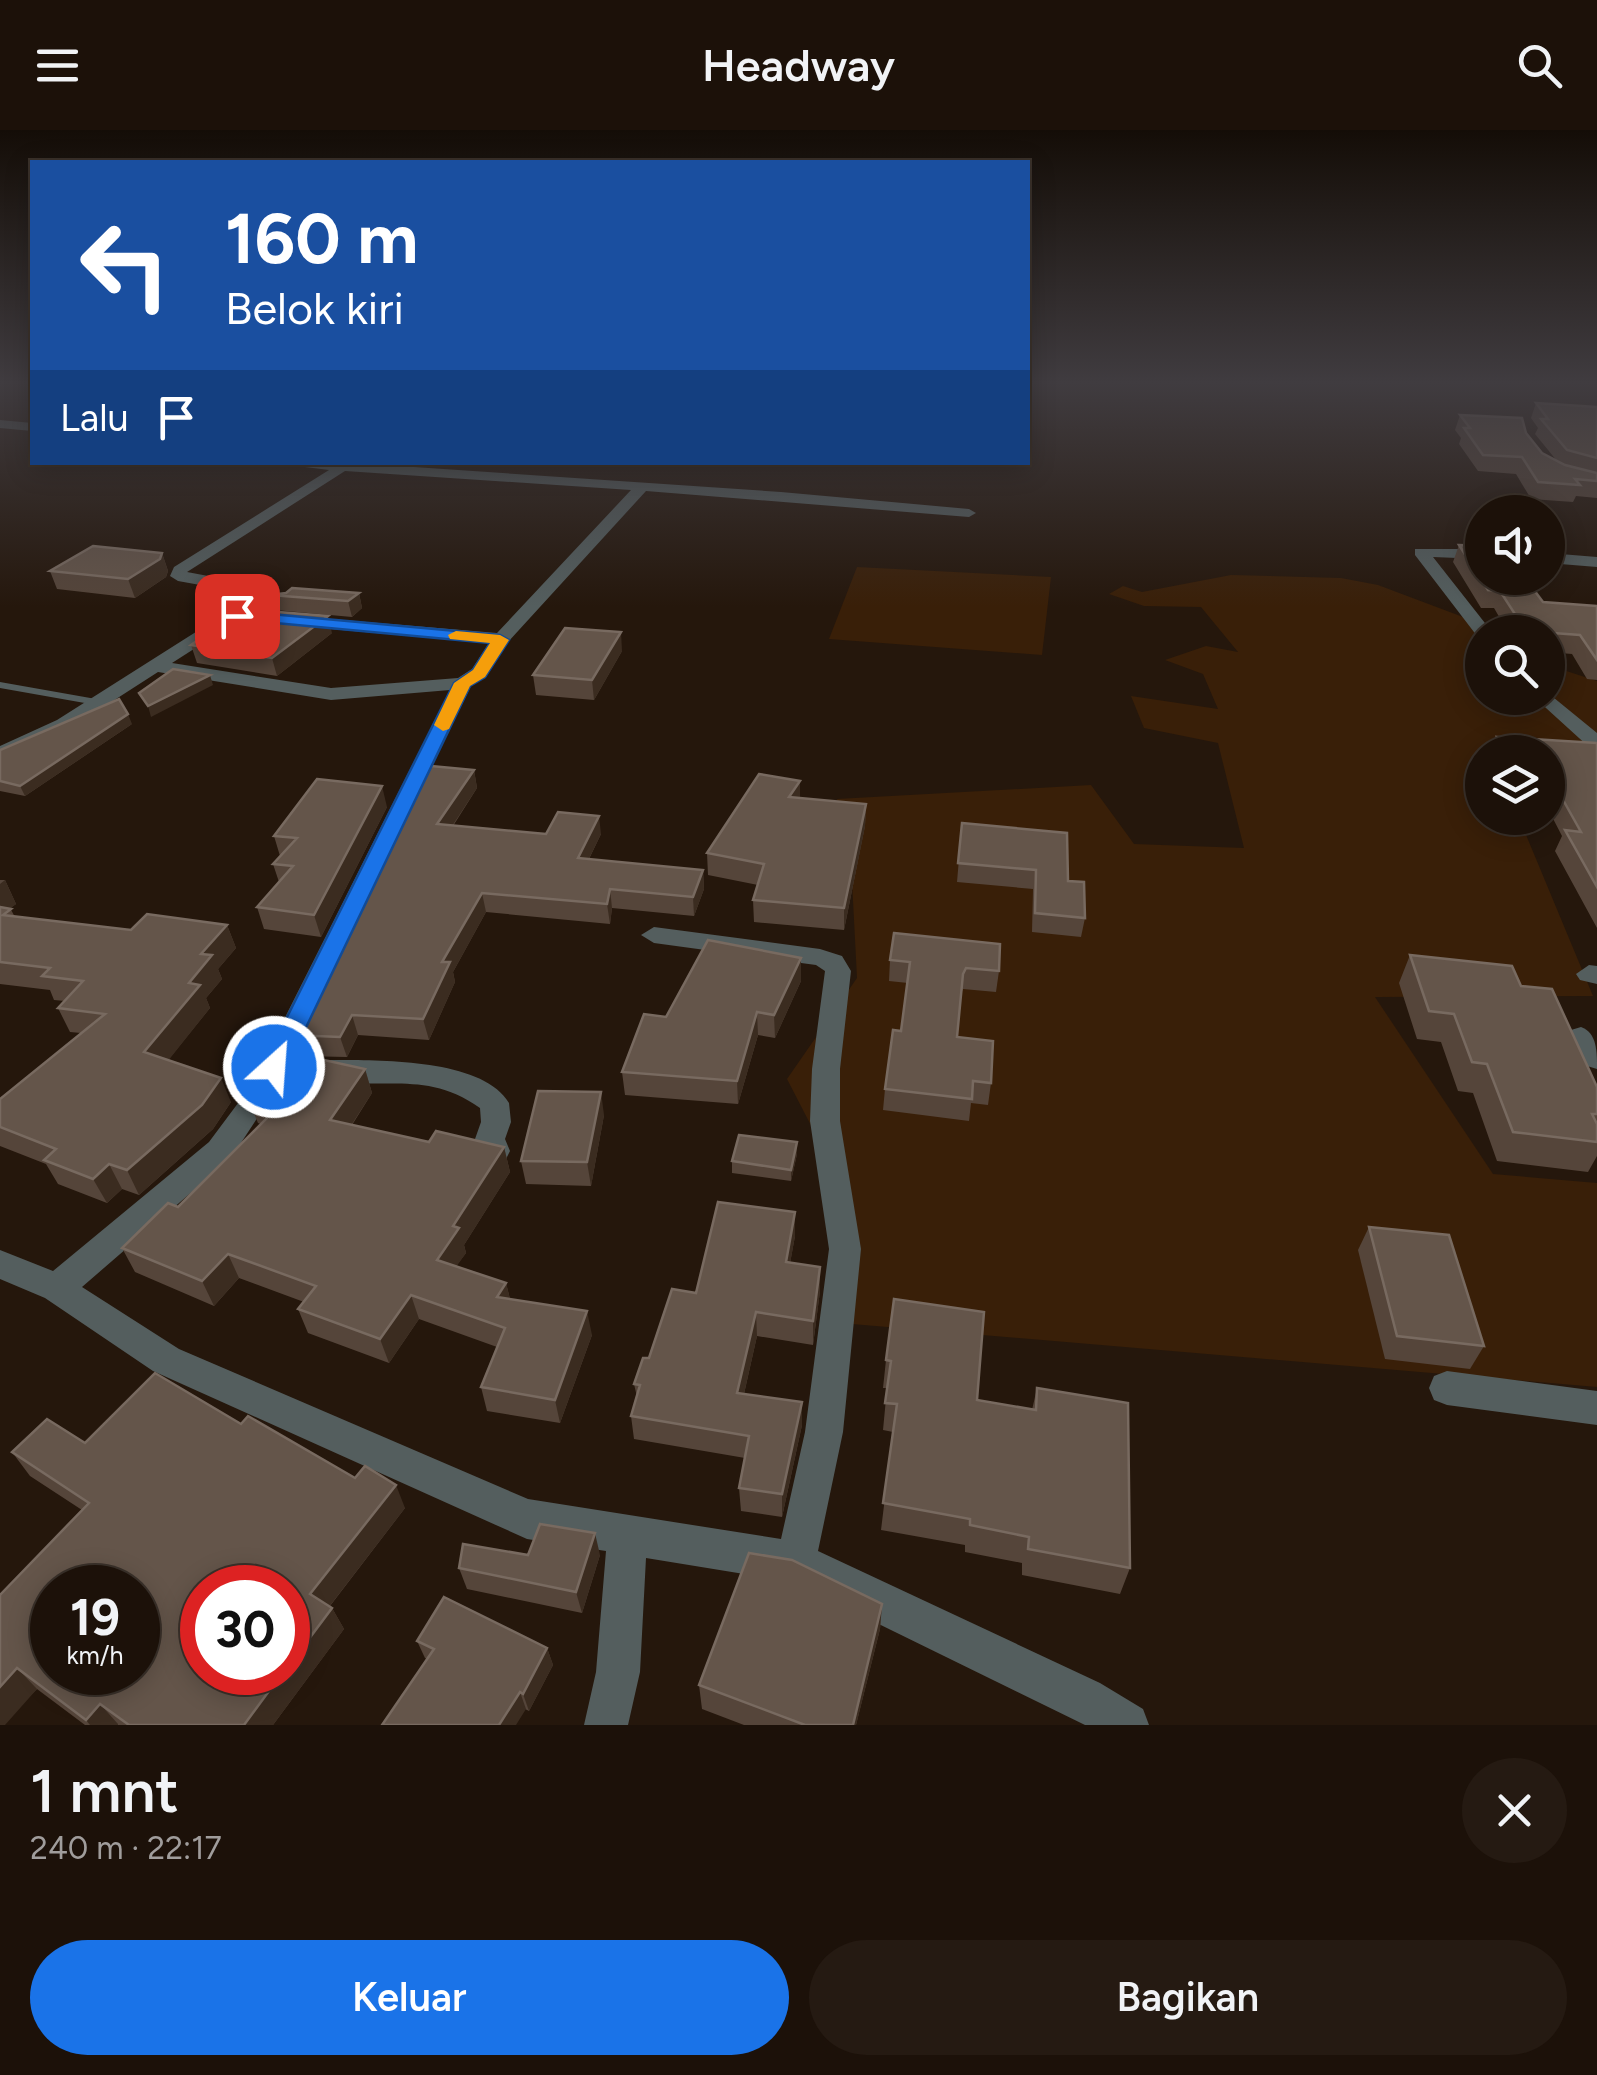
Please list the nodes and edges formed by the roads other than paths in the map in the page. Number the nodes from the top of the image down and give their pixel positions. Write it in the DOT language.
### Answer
graph roads {
  1 [pos="301,465"];
  2 [pos="340,469"];
  3 [pos="640,488"];
  4 [pos="969,513"];
  5 [pos="1465,553"];
  6 [pos="1565,559"];
  7 [pos="1597,562"];
  8 [pos="1469,615"];
  9 [pos="237,616"];
  10 [pos="500,640"];
  11 [pos="156,666"];
  12 [pos="463,683"];
  13 [pos="0,685"];
  14 [pos="96,702"];
  15 [pos="1564,715"];
  16 [pos="1597,744"];
  17 [pos="0,754"];
  18 [pos="654,935"];
  19 [pos="274,1067"];
  20 [pos="496,1151"];
  21 [pos="0,1264"];
  22 [pos="56,1288"];
  23 [pos="1447,1388"];
  24 [pos="1597,1408"];
  25 [pos="627,1534"];
  26 [pos="796,1562"];
  27 [pos="1084,1712"];
  28 [pos="606,1725"];
  29 [pos="1127,1725"];
  1 -- 2 [label="street"];
  2 -- 3 [label="street"];
  2 -- 9 [label="street"];
  3 -- 4 [label="street"];
  3 -- 10 [label="street"];
  5 -- 8 [label="street"];
  6 -- 7 [label="street"];
  9 -- 10 [label="street"];
  9 -- 11 [label="street"];
  10 -- 12 [label="street"];
  11 -- 12 [label="street"];
  11 -- 14 [label="street"];
  12 -- 19 [label="street"];
  13 -- 14 [label="lane"];
  14 -- 17 [label="street"];
  15 -- 16 [label="street"];
  18 -- 26 [label="street"];
  19 -- 20 [label="street"];
  19 -- 22 [label="street"];
  21 -- 22 [label="street"];
  22 -- 25 [label="street"];
  23 -- 24 [label="street"];
  25 -- 26 [label="street"];
  25 -- 28 [label="street"];
  26 -- 27 [label="street"];
  27 -- 29 [label="street"];
}
